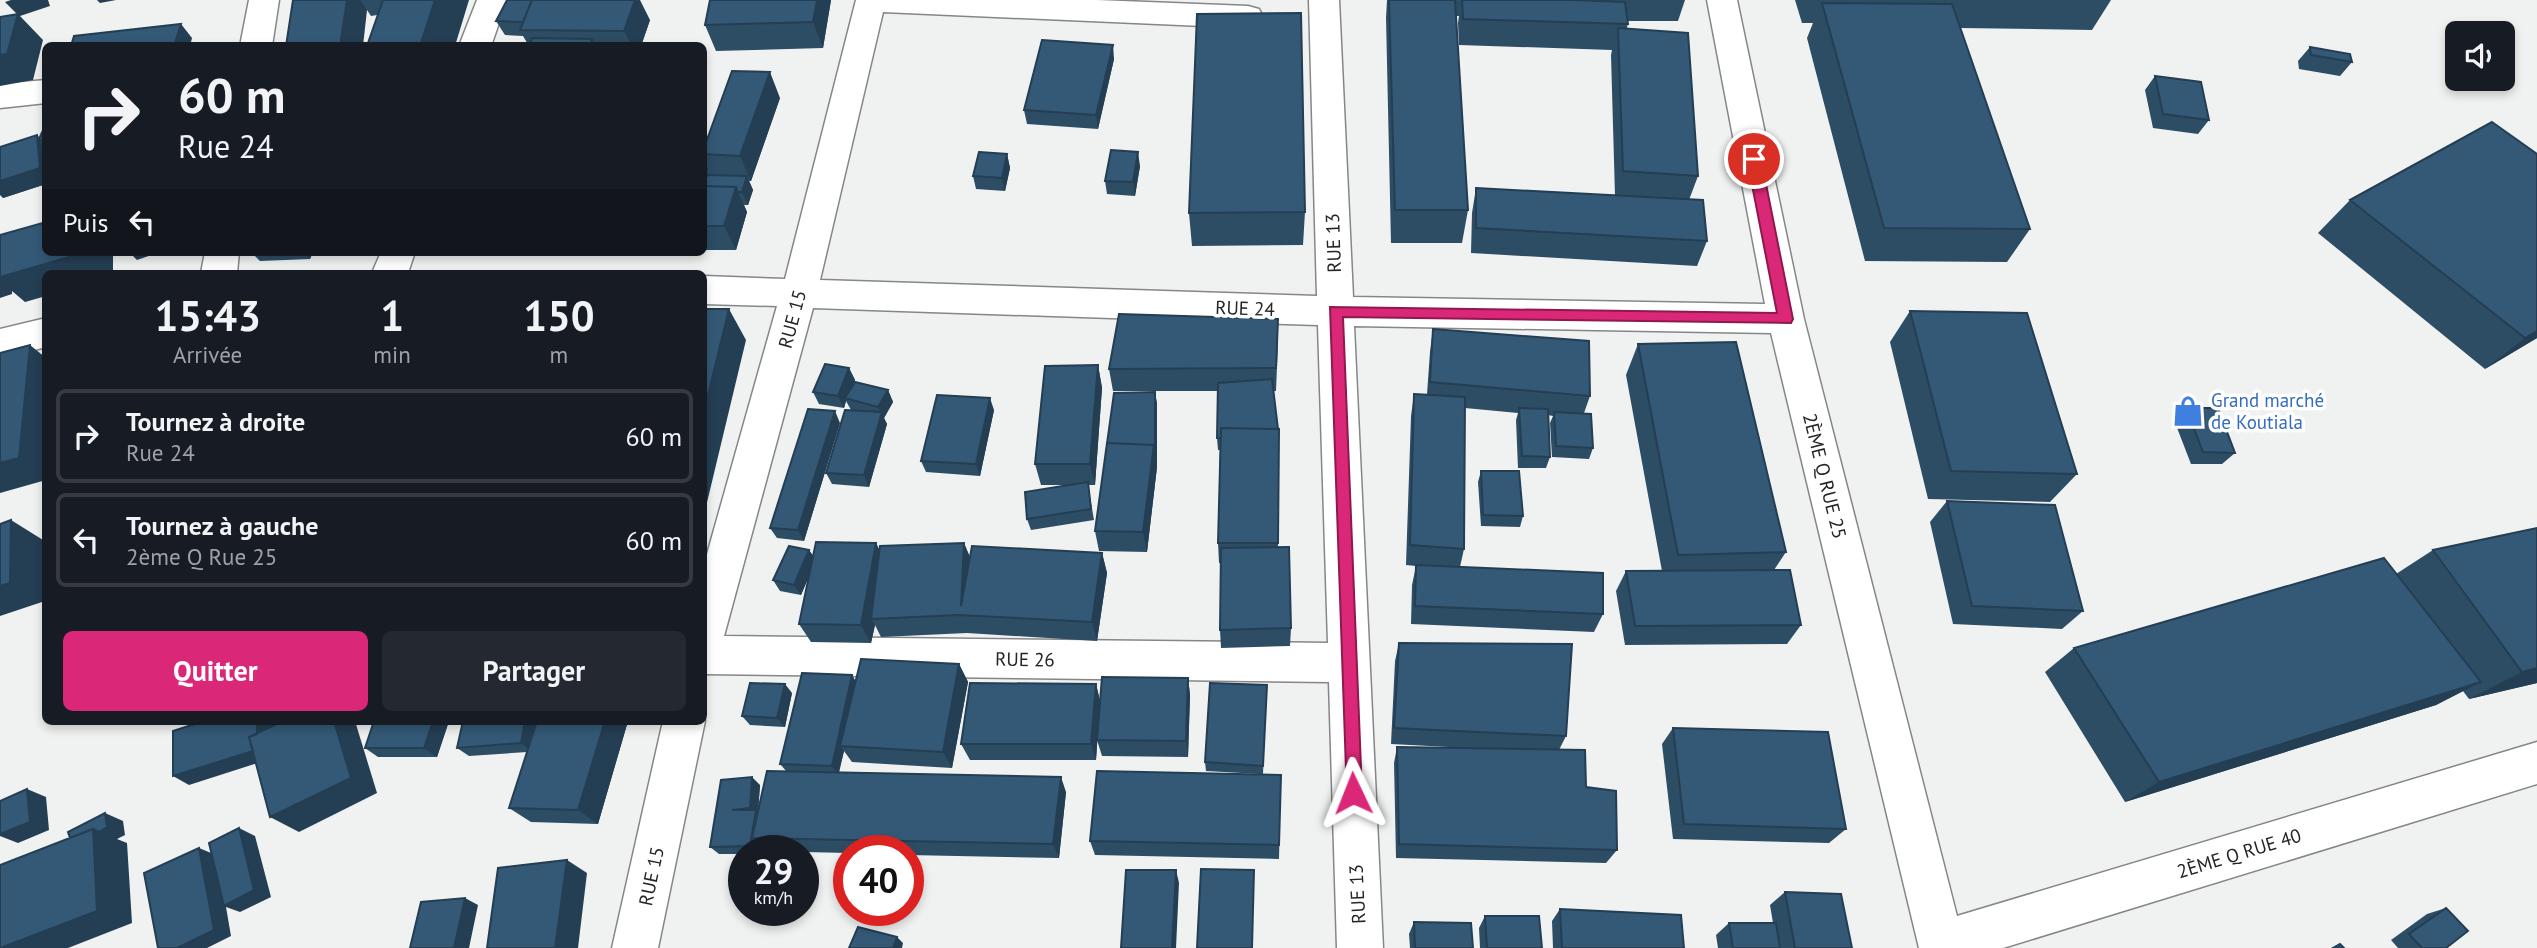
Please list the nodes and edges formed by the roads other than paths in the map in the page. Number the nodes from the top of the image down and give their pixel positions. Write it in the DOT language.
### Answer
graph roads {
  1 [pos="264,0"];
  2 [pos="492,0"];
  3 [pos="1722,0"];
  4 [pos="871,1"];
  5 [pos="1307,14"];
  6 [pos="257,42"];
  7 [pos="476,42"];
  8 [pos="42,91"];
  9 [pos="0,96"];
  10 [pos="707,289"];
  11 [pos="799,292"];
  12 [pos="1335,311"];
  13 [pos="1786,319"];
  14 [pos="42,333"];
  15 [pos="0,344"];
  16 [pos="707,624"];
  17 [pos="707,655"];
  18 [pos="1347,663"];
  19 [pos="683,725"];
  20 [pos="2537,763"];
  21 [pos="1942,946"];
  22 [pos="635,948"];
  23 [pos="1360,948"];
  1 -- 6 [label="street"];
  2 -- 7 [label="street"];
  3 -- 13 [label="street, 2ÈME Q RUE 25"];
  4 -- 5 [label="street"];
  4 -- 11 [label="street, RUE 15"];
  5 -- 12 [label="street, RUE 13"];
  8 -- 9 [label="street"];
  10 -- 11 [label="street, RUE 24"];
  11 -- 12 [label="street, RUE 24"];
  11 -- 16 [label="street, RUE 15"];
  12 -- 13 [label="street, RUE 24"];
  12 -- 18 [label="street, RUE 13"];
  13 -- 21 [label="street, 2ÈME Q RUE 25"];
  14 -- 15 [label="street"];
  17 -- 18 [label="street, RUE 26"];
  18 -- 23 [label="street, RUE 13"];
  19 -- 22 [label="street, RUE 15"];
  20 -- 21 [label="street, 2ÈME Q RUE 40"];
}
